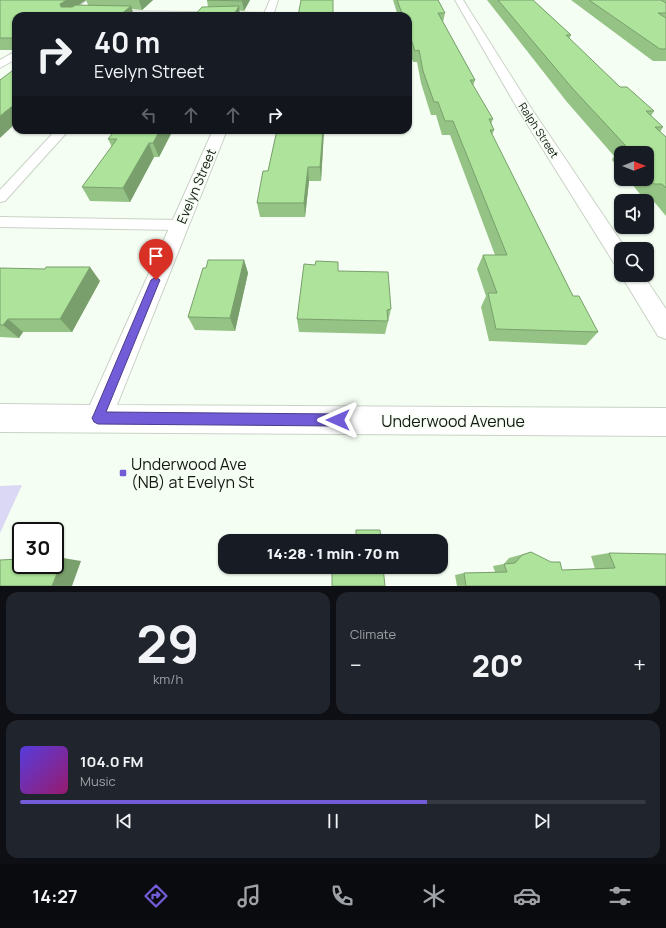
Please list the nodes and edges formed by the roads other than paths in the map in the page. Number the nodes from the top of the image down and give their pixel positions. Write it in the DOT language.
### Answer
graph roads {
  1 [pos="94,0"];
  2 [pos="274,0"];
  3 [pos="459,0"];
  4 [pos="76,12"];
  5 [pos="270,12"];
  6 [pos="12,57"];
  7 [pos="0,65"];
  8 [pos="59,134"];
  9 [pos="218,134"];
  10 [pos="0,198"];
  11 [pos="0,222"];
  12 [pos="179,225"];
  13 [pos="614,247"];
  14 [pos="636,282"];
  15 [pos="666,329"];
  16 [pos="0,418"];
  17 [pos="98,418"];
  18 [pos="666,422"];
  1 -- 4 [label="street"];
  2 -- 5 [label="street"];
  3 -- 13 [label="street, Ralph Street"];
  6 -- 7 [label="street"];
  8 -- 10 [label="lane"];
  9 -- 12 [label="street, Evelyn Street"];
  11 -- 12 [label="lane"];
  12 -- 17 [label="street, Evelyn Street"];
  14 -- 15 [label="street"];
  16 -- 17 [label="street, Underwood Avenue"];
  17 -- 18 [label="street, Underwood Avenue"];
}
